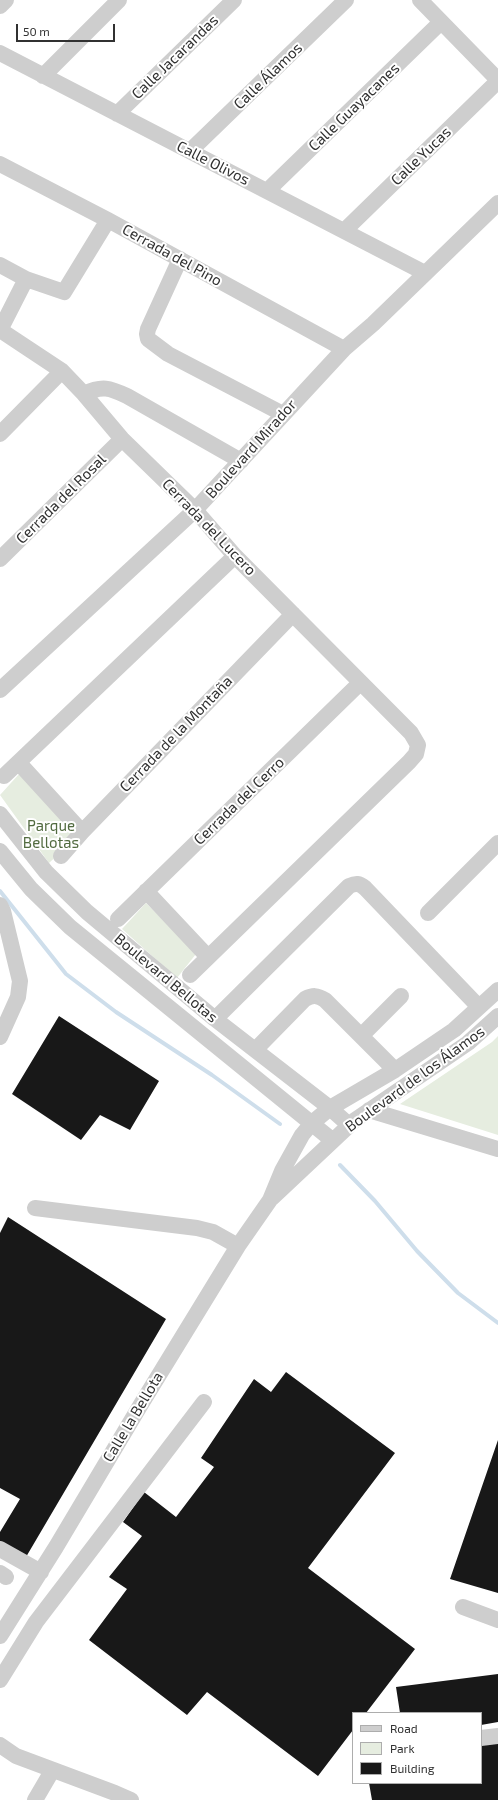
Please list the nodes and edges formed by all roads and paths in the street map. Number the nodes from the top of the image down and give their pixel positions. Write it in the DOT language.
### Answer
graph roads {
  1 [pos="6,0"];
  2 [pos="119,0"];
  3 [pos="234,0"];
  4 [pos="346,0"];
  5 [pos="420,0"];
  6 [pos="0,6"];
  7 [pos="441,22"];
  8 [pos="0,53"];
  9 [pos="43,76"];
  10 [pos="498,80"];
  11 [pos="117,114"];
  12 [pos="190,151"];
  13 [pos="0,164"];
  14 [pos="267,191"];
  15 [pos="498,203"];
  16 [pos="108,220"];
  17 [pos="344,230"];
  18 [pos="180,259"];
  19 [pos="0,265"];
  20 [pos="425,273"];
  21 [pos="26,279"];
  22 [pos="0,330"];
  23 [pos="344,349"];
  24 [pos="62,372"];
  25 [pos="84,394"];
  26 [pos="283,414"];
  27 [pos="0,434"];
  28 [pos="122,439"];
  29 [pos="241,461"];
  30 [pos="195,510"];
  31 [pos="234,556"];
  32 [pos="0,559"];
  33 [pos="293,614"];
  34 [pos="360,683"];
  35 [pos="0,690"];
  36 [pos="19,763"];
  37 [pos="4,776"];
  38 [pos="0,814"];
  39 [pos="82,832"];
  40 [pos="498,844"];
  41 [pos="0,851"];
  42 [pos="61,856"];
  43 [pos="46,872"];
  44 [pos="31,888"];
  45 [pos="146,891"];
  46 [pos="0,905"];
  47 [pos="428,913"];
  48 [pos="113,924"];
  49 [pos="94,946"];
  50 [pos="208,957"];
  51 [pos="190,975"];
  52 [pos="179,989"];
  53 [pos="498,990"];
  54 [pos="401,996"];
  55 [pos="166,1004"];
  56 [pos="479,1007"];
  57 [pos="498,1016"];
  58 [pos="215,1019"];
  59 [pos="362,1036"];
  60 [pos="0,1038"];
  61 [pos="255,1050"];
  62 [pos="396,1070"];
  63 [pos="330,1108"];
  64 [pos="370,1110"];
  65 [pos="312,1123"];
  66 [pos="349,1125"];
  67 [pos="332,1140"];
  68 [pos="498,1149"];
  69 [pos="270,1200"];
  70 [pos="35,1208"];
  71 [pos="238,1246"];
  72 [pos="204,1402"];
  73 [pos="0,1549"];
  74 [pos="41,1572"];
  75 [pos="463,1607"];
  76 [pos="7,1612"];
  77 [pos="498,1620"];
  78 [pos="0,1636"];
  79 [pos="0,1680"];
  80 [pos="498,1736"];
  81 [pos="482,1738"];
  82 [pos="0,1745"];
  83 [pos="52,1771"];
  84 [pos="35,1800"];
  85 [pos="131,1800"];
  1 -- 6 [label="street"];
  2 -- 9 [label="street"];
  3 -- 11 [label="street, Calle Jacarandas"];
  4 -- 12 [label="street, Calle Álamos"];
  5 -- 7 [label="street"];
  7 -- 10 [label="street"];
  7 -- 14 [label="street, Calle Guayacanes"];
  8 -- 9 [label="street, Calle Olivos"];
  9 -- 11 [label="street, Calle Olivos"];
  10 -- 17 [label="street, Calle Yucas"];
  11 -- 12 [label="street, Calle Olivos"];
  12 -- 14 [label="street, Calle Olivos"];
  13 -- 16 [label="street, Cerrada del Pino"];
  14 -- 17 [label="street, Calle Olivos"];
  15 -- 20 [label="street, Boulevard Mirador"];
  16 -- 18 [label="street, Cerrada del Pino"];
  16 -- 21 [label="street"];
  17 -- 20 [label="street, Calle Olivos"];
  18 -- 23 [label="street, Cerrada del Pino"];
  18 -- 26 [label="street"];
  19 -- 21 [label="street"];
  20 -- 23 [label="street, Boulevard Mirador"];
  21 -- 22 [label="street"];
  22 -- 24 [label="street, Cerrada del Lucero"];
  23 -- 26 [label="street, Boulevard Mirador"];
  24 -- 25 [label="street, Cerrada del Lucero"];
  24 -- 27 [label="street"];
  25 -- 28 [label="street, Cerrada del Lucero"];
  25 -- 29 [label="street"];
  26 -- 29 [label="street, Boulevard Mirador"];
  28 -- 30 [label="street, Cerrada del Lucero"];
  28 -- 32 [label="street, Cerrada del Rosal"];
  29 -- 30 [label="street, Boulevard Mirador"];
  30 -- 31 [label="street, Cerrada del Lucero"];
  30 -- 35 [label="street, Boulevard Mirador"];
  31 -- 33 [label="street, Cerrada del Lucero"];
  31 -- 36 [label="street"];
  33 -- 34 [label="street, Cerrada del Lucero"];
  33 -- 39 [label="street, Cerrada de la Montaña"];
  34 -- 45 [label="street, Cerrada del Cerro"];
  34 -- 50 [label="street, Cerrada del Lucero"];
  36 -- 37 [label="street"];
  36 -- 39 [label="street"];
  38 -- 43 [label="street, Boulevard Bellotas"];
  39 -- 42 [label="street, Cerrada de la Montaña"];
  40 -- 47 [label="street"];
  41 -- 44 [label="street, Boulevard Bellotas"];
  43 -- 44 [label="street"];
  43 -- 48 [label="street, Boulevard Bellotas"];
  44 -- 49 [label="street, Boulevard Bellotas"];
  45 -- 48 [label="street, Cerrada del Cerro"];
  45 -- 50 [label="street"];
  46 -- 60 [label="street"];
  48 -- 49 [label="street, Cerrada del Cerro"];
  48 -- 52 [label="street, Boulevard Bellotas"];
  49 -- 55 [label="street, Boulevard Bellotas"];
  50 -- 51 [label="street"];
  52 -- 55 [label="street"];
  52 -- 58 [label="street, Boulevard Bellotas"];
  53 -- 56 [label="street, Boulevard de los Álamos"];
  54 -- 59 [label="street"];
  55 -- 65 [label="street, Boulevard Bellotas"];
  56 -- 58 [label="street"];
  56 -- 62 [label="street, Boulevard de los Álamos"];
  57 -- 64 [label="street, Boulevard de los Álamos"];
  58 -- 61 [label="street, Boulevard Bellotas"];
  59 -- 61 [label="street"];
  59 -- 62 [label="street"];
  61 -- 63 [label="street, Boulevard Bellotas"];
  62 -- 63 [label="street, Boulevard de los Álamos"];
  63 -- 65 [label="street, Boulevard de los Álamos"];
  63 -- 66 [label="street, Boulevard Bellotas"];
  64 -- 66 [label="street, Boulevard de los Álamos"];
  64 -- 68 [label="street"];
  65 -- 67 [label="street, Boulevard Bellotas"];
  65 -- 69 [label="street, Calle la Bellota"];
  66 -- 67 [label="street, Boulevard de los Álamos"];
  67 -- 69 [label="street, Calle la Bellota"];
  69 -- 71 [label="street, Calle la Bellota"];
  70 -- 71 [label="street"];
  71 -- 74 [label="street, Calle la Bellota"];
  72 -- 79 [label="street"];
  73 -- 74 [label="street"];
  74 -- 76 [label="street, Calle la Bellota"];
  75 -- 77 [label="street"];
  76 -- 78 [label="street, Calle la Bellota"];
  80 -- 81 [label="street"];
  82 -- 83 [label="street"];
  83 -- 84 [label="street"];
  83 -- 85 [label="street"];
}
